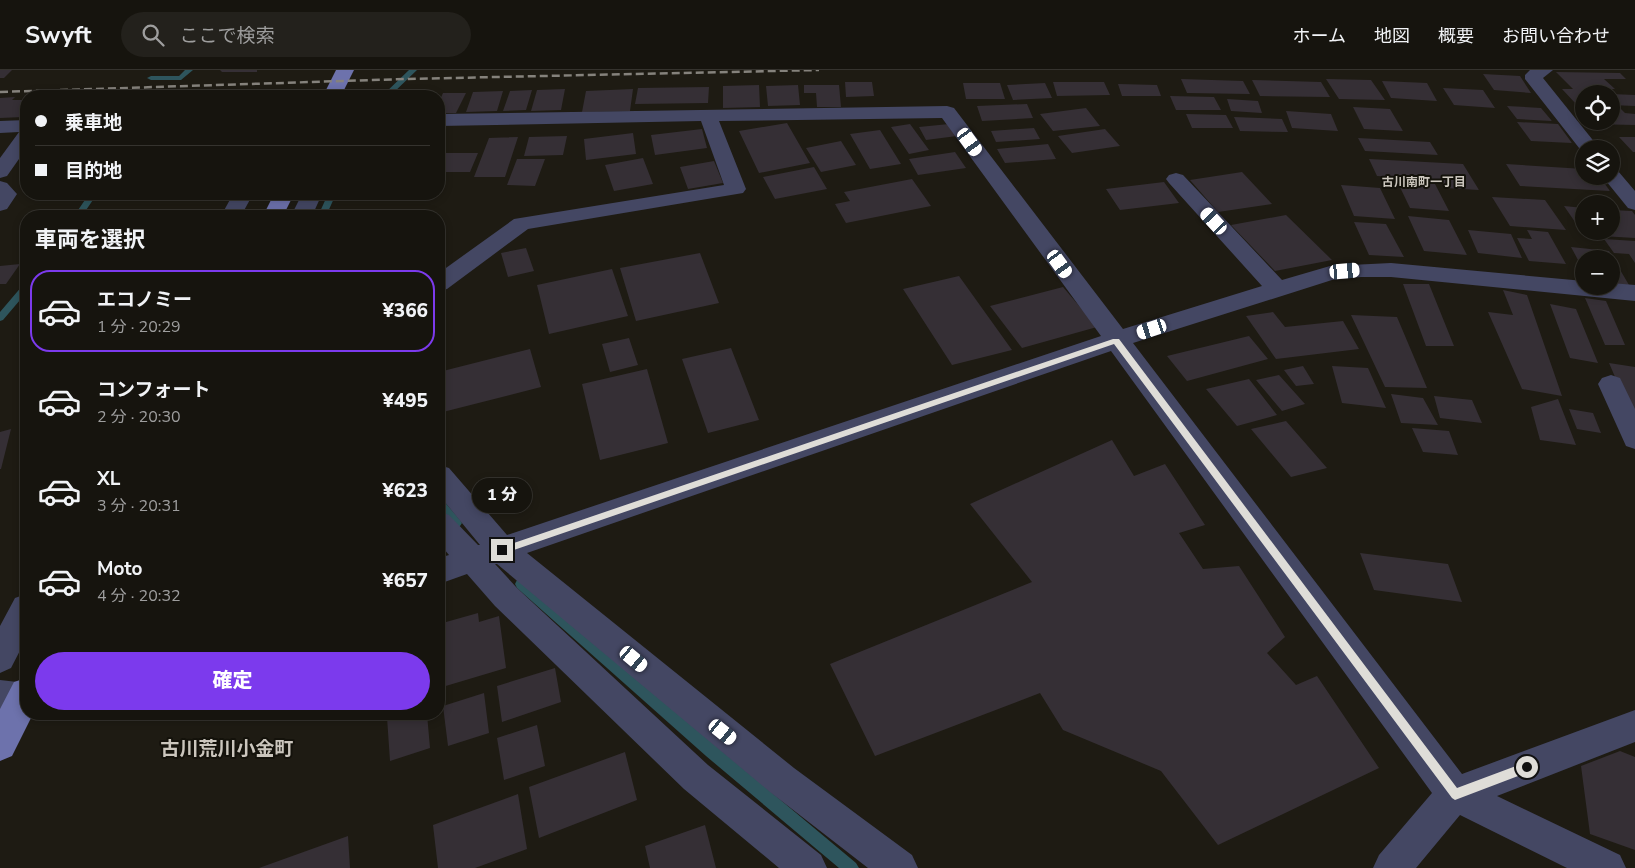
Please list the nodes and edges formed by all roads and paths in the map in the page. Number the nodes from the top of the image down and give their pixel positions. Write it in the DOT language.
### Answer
graph roads {
  1 [pos="346,70"];
  2 [pos="1544,70"];
  3 [pos="335,90"];
  4 [pos="708,116"];
  5 [pos="445,120"];
  6 [pos="20,126"];
  7 [pos="0,127"];
  8 [pos="1583,140"];
  9 [pos="20,144"];
  10 [pos="0,172"];
  11 [pos="1176,180"];
  12 [pos="1619,185"];
  13 [pos="0,187"];
  14 [pos="1635,204"];
  15 [pos="0,205"];
  16 [pos="445,280"];
  17 [pos="1277,289"];
  18 [pos="1635,293"];
  19 [pos="1116,340"];
  20 [pos="1611,384"];
  21 [pos="1635,439"];
  22 [pos="445,486"];
  23 [pos="445,527"];
  24 [pos="487,555"];
  25 [pos="445,569"];
  26 [pos="20,620"];
  27 [pos="0,658"];
  28 [pos="19,697"];
  29 [pos="1635,726"];
  30 [pos="0,744"];
  31 [pos="1455,794"];
  32 [pos="808,868"];
  33 [pos="899,868"];
  34 [pos="1392,868"];
  35 [pos="1607,868"];
  1 -- 3 [label="main road"];
  2 -- 8 [label="street"];
  4 -- 5 [label="street"];
  4 -- 16 [label="street"];
  4 -- 19 [label="street"];
  6 -- 7 [label="street"];
  9 -- 10 [label="street"];
  11 -- 17 [label="street"];
  12 -- 14 [label="street"];
  13 -- 15 [label="street"];
  17 -- 18 [label="street"];
  17 -- 19 [label="street"];
  19 -- 24 [label="street"];
  19 -- 31 [label="street"];
  20 -- 21 [label="street"];
  22 -- 24 [label="street"];
  23 -- 24 [label="street"];
  24 -- 25 [label="street"];
  24 -- 32 [label="street"];
  24 -- 33 [label="street"];
  26 -- 27 [label="street"];
  28 -- 30 [label="main road"];
  29 -- 31 [label="street"];
  31 -- 34 [label="street"];
  31 -- 35 [label="street"];
}
